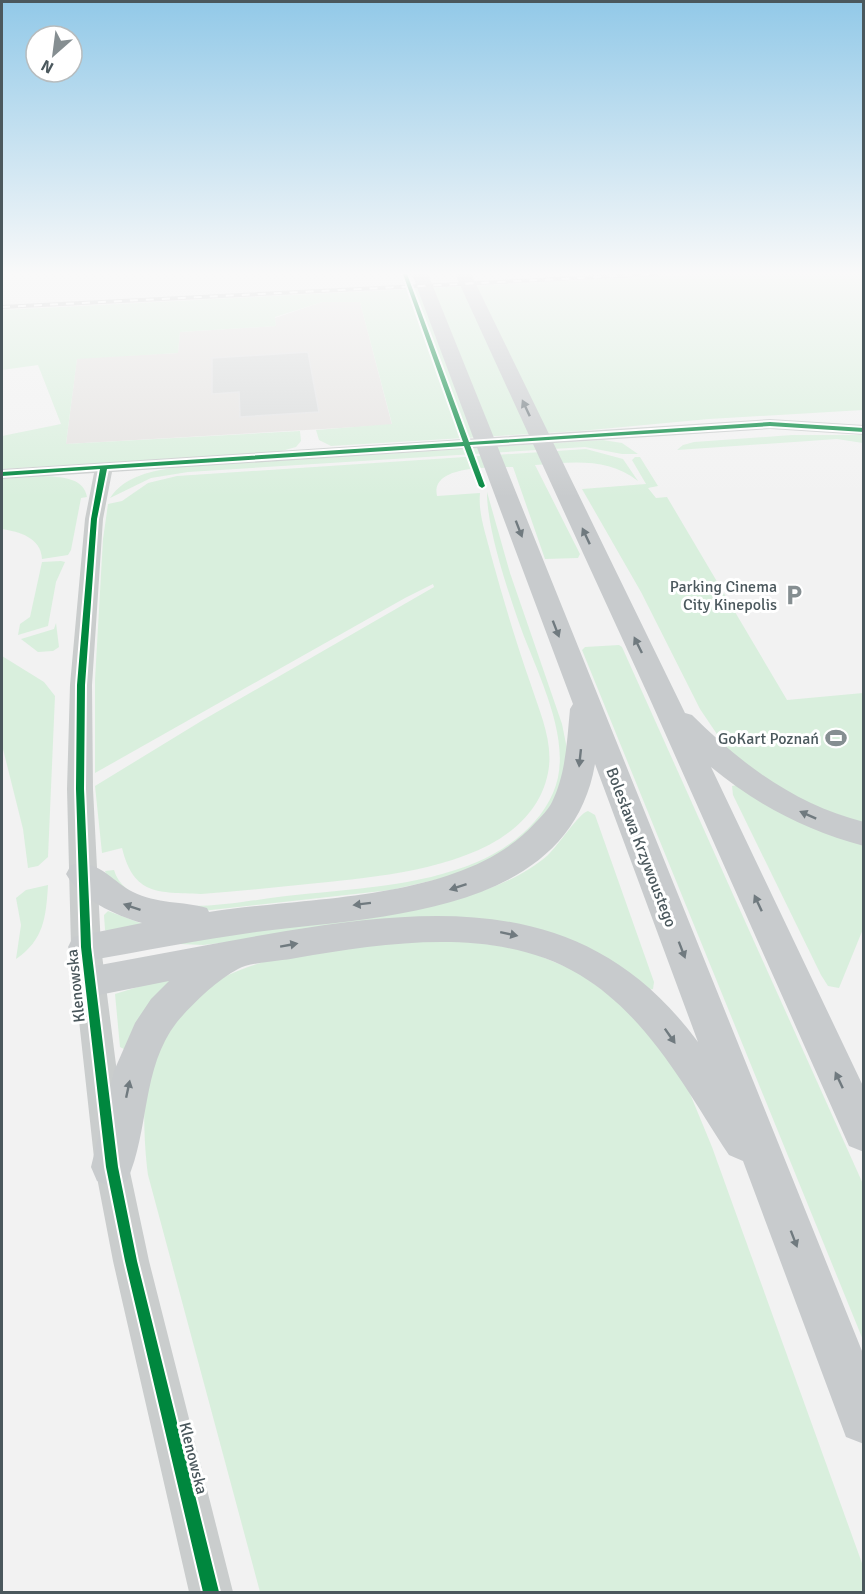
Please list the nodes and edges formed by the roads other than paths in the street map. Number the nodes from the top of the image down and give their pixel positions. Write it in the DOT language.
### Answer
graph roads {
  1 [pos="449,348"];
  2 [pos="499,348"];
  3 [pos="864,415"];
  4 [pos="770,424"];
  5 [pos="864,430"];
  6 [pos="104,467"];
  7 [pos="2,474"];
  8 [pos="663,697"];
  9 [pos="585,699"];
  10 [pos="864,834"];
  11 [pos="83,874"];
  12 [pos="253,919"];
  13 [pos="86,947"];
  14 [pos="231,955"];
  15 [pos="89,982"];
  16 [pos="864,1133"];
  17 [pos="112,1167"];
  18 [pos="773,1184"];
  19 [pos="864,1419"];
  20 [pos="212,1593"];
  1 -- 9 [label="main road, Bolesława Krzywoustego, one-way"];
  8 -- 2 [label="main road, one-way"];
  3 -- 4 [label="street"];
  4 -- 5 [label="street"];
  4 -- 6 [label="street"];
  6 -- 7 [label="street"];
  6 -- 11 [label="street, Klenowska"];
  10 -- 8 [label="main road, one-way"];
  16 -- 8 [label="main road, one-way"];
  9 -- 12 [label="main road, one-way"];
  9 -- 18 [label="main road, Bolesława Krzywoustego, one-way"];
  12 -- 11 [label="main road, one-way"];
  11 -- 13 [label="street, Klenowska"];
  12 -- 13 [label="main road"];
  13 -- 15 [label="street, Klenowska"];
  14 -- 15 [label="main road"];
  17 -- 14 [label="main road, one-way"];
  14 -- 18 [label="main road, one-way"];
  15 -- 17 [label="street, Klenowska"];
  17 -- 20 [label="street, Klenowska"];
  18 -- 19 [label="main road, Bolesława Krzywoustego, one-way"];
}
